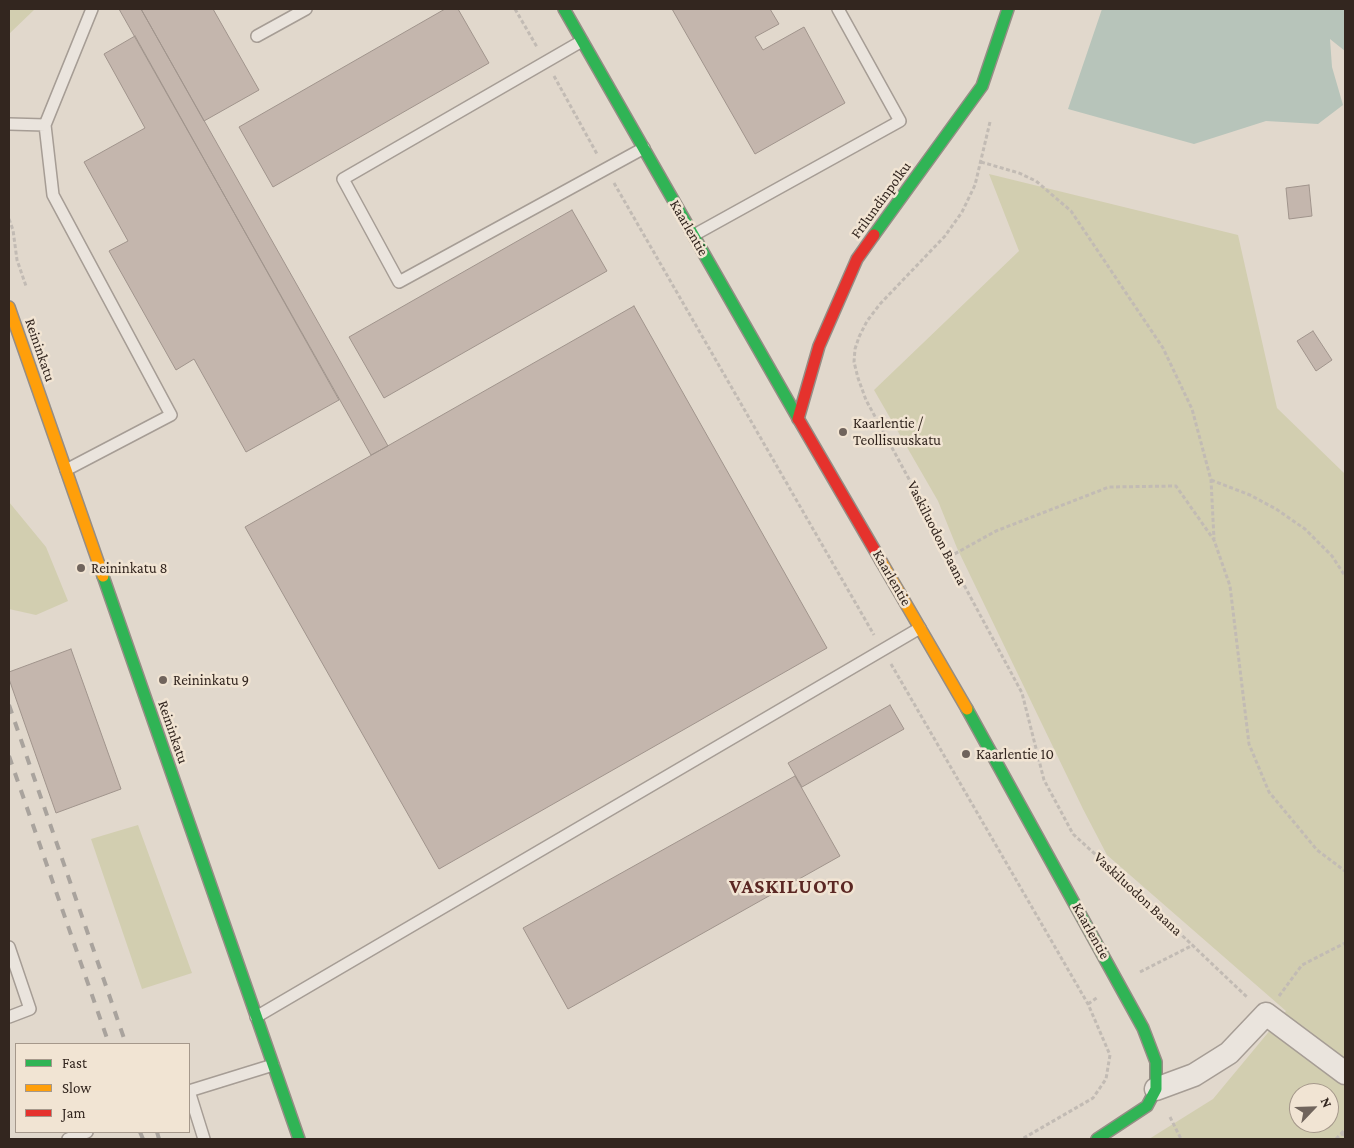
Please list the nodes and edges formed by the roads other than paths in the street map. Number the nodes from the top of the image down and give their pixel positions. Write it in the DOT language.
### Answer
graph roads {
  1 [pos="92,9"];
  2 [pos="306,9"];
  3 [pos="564,9"];
  4 [pos="838,9"];
  5 [pos="1008,9"];
  6 [pos="257,36"];
  7 [pos="582,41"];
  8 [pos="9,124"];
  9 [pos="45,125"];
  10 [pos="644,148"];
  11 [pos="694,234"];
  12 [pos="9,306"];
  13 [pos="798,419"];
  14 [pos="66,470"];
  15 [pos="920,628"];
  16 [pos="9,947"];
  17 [pos="9,1017"];
  18 [pos="256,1017"];
  19 [pos="273,1065"];
  20 [pos="1345,1073"];
  21 [pos="1156,1089"];
  22 [pos="190,1091"];
  23 [pos="190,1094"];
  24 [pos="84,1133"];
  25 [pos="68,1139"];
  26 [pos="204,1139"];
  27 [pos="299,1139"];
  28 [pos="1097,1139"];
  1 -- 9 [label="lane"];
  2 -- 6 [label="lane"];
  3 -- 7 [label="street, Kaarlentie"];
  4 -- 11 [label="lane"];
  5 -- 13 [label="street, Frilundinpolku"];
  7 -- 10 [label="street, Kaarlentie"];
  7 -- 10 [label="lane"];
  8 -- 9 [label="lane"];
  9 -- 14 [label="lane"];
  10 -- 11 [label="street, Kaarlentie"];
  11 -- 13 [label="street, Kaarlentie"];
  12 -- 14 [label="street, Reininkatu"];
  13 -- 15 [label="street, Kaarlentie"];
  14 -- 18 [label="street, Reininkatu"];
  15 -- 18 [label="lane"];
  15 -- 21 [label="street, Kaarlentie"];
  16 -- 17 [label="lane"];
  18 -- 19 [label="street, Reininkatu"];
  19 -- 22 [label="lane"];
  19 -- 27 [label="street, Reininkatu"];
  20 -- 21 [label="street"];
  21 -- 28 [label="street"];
  23 -- 26 [label="lane"];
  24 -- 25 [label="lane"];
}
